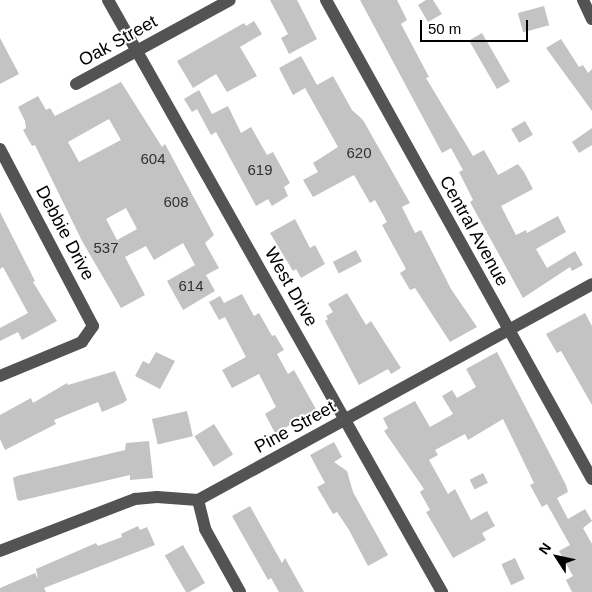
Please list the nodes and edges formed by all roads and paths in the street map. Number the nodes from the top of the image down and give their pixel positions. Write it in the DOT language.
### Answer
graph roads {
  1 [pos="108,0"];
  2 [pos="230,0"];
  3 [pos="326,0"];
  4 [pos="583,0"];
  5 [pos="592,19"];
  6 [pos="137,50"];
  7 [pos="76,84"];
  8 [pos="0,149"];
  9 [pos="592,284"];
  10 [pos="508,329"];
  11 [pos="0,376"];
  12 [pos="346,420"];
  13 [pos="592,478"];
  14 [pos="198,500"];
  15 [pos="0,551"];
  16 [pos="240,592"];
  17 [pos="442,592"];
  1 -- 6 [label="street, West Drive"];
  2 -- 6 [label="street, Oak Street"];
  3 -- 10 [label="street, Central Avenue"];
  4 -- 5 [label="street"];
  6 -- 7 [label="street, Oak Street"];
  6 -- 12 [label="street, West Drive"];
  8 -- 11 [label="street, Debbie Drive"];
  9 -- 10 [label="street, Pine Street"];
  10 -- 12 [label="street, Pine Street"];
  10 -- 13 [label="street, Central Avenue"];
  12 -- 14 [label="street, Pine Street"];
  12 -- 17 [label="street, West Drive"];
  14 -- 15 [label="street"];
  14 -- 16 [label="street"];
}
